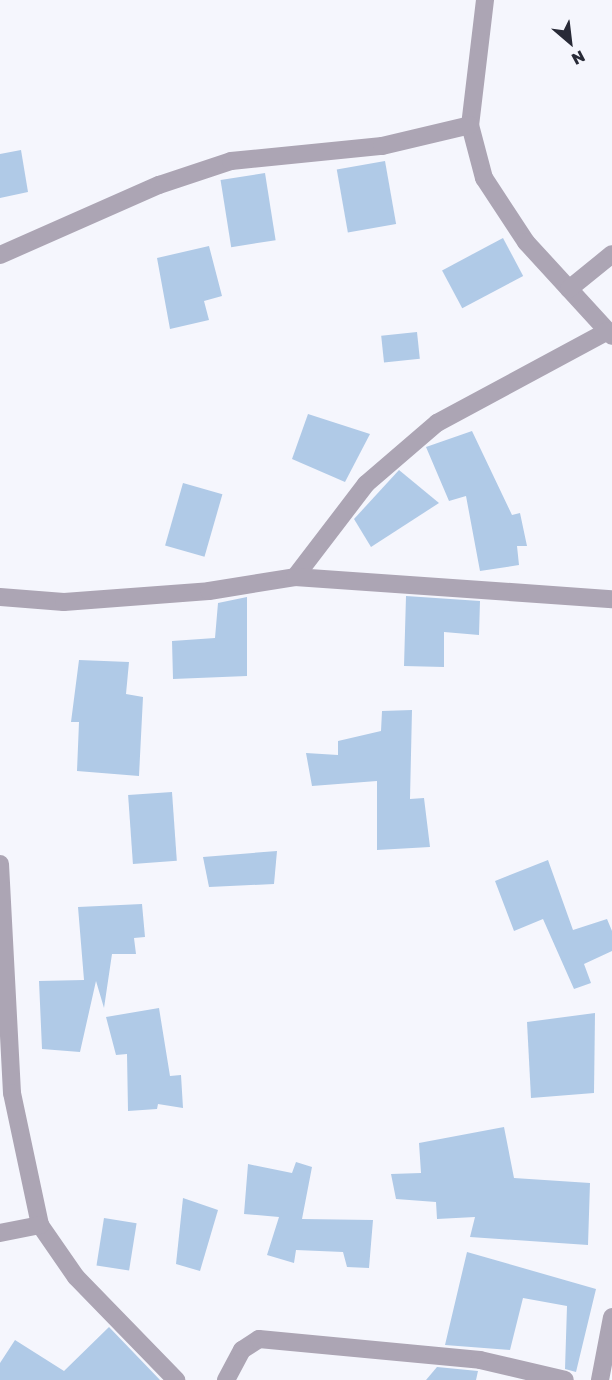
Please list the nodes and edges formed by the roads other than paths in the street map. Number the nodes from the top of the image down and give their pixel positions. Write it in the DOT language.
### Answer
graph roads {
  1 [pos="485,0"];
  2 [pos="470,125"];
  3 [pos="612,254"];
  4 [pos="0,255"];
  5 [pos="569,289"];
  6 [pos="610,333"];
  7 [pos="295,577"];
  8 [pos="0,597"];
  9 [pos="612,599"];
  10 [pos="0,864"];
  11 [pos="40,1225"];
  12 [pos="0,1233"];
  13 [pos="612,1317"];
  14 [pos="176,1380"];
  15 [pos="226,1380"];
  16 [pos="565,1380"];
  17 [pos="600,1380"];
  1 -- 2 [label="street"];
  2 -- 4 [label="street"];
  2 -- 5 [label="street"];
  3 -- 5 [label="street"];
  5 -- 6 [label="street"];
  6 -- 7 [label="street"];
  7 -- 8 [label="street"];
  7 -- 9 [label="street"];
  10 -- 11 [label="street"];
  11 -- 12 [label="street"];
  11 -- 14 [label="street"];
  13 -- 17 [label="street"];
  15 -- 16 [label="street"];
}
